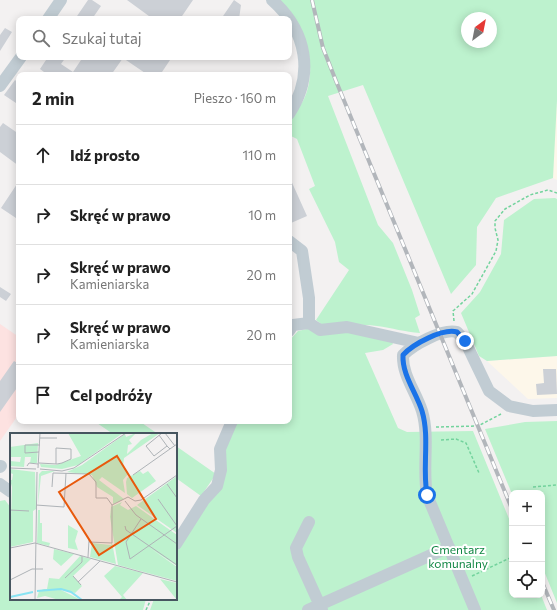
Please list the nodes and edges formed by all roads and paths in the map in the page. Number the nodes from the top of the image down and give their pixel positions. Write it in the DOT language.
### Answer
graph roads {
  1 [pos="61,0"];
  2 [pos="272,0"];
  3 [pos="50,16"];
  4 [pos="288,16"];
  5 [pos="292,23"];
  6 [pos="19,60"];
  7 [pos="0,86"];
  8 [pos="292,108"];
  9 [pos="557,193"];
  10 [pos="292,243"];
  11 [pos="309,323"];
  12 [pos="292,326"];
  13 [pos="454,331"];
  14 [pos="419,343"];
  15 [pos="557,410"];
  16 [pos="506,411"];
  17 [pos="231,424"];
  18 [pos="424,427"];
  19 [pos="441,440"];
  20 [pos="479,473"];
  21 [pos="0,484"];
  22 [pos="557,485"];
  23 [pos="533,487"];
  24 [pos="10,491"];
  25 [pos="309,522"];
  26 [pos="177,542"];
  27 [pos="449,547"];
  28 [pos="509,558"];
  29 [pos="463,580"];
  30 [pos="151,600"];
  31 [pos="321,607"];
  32 [pos="146,610"];
  33 [pos="308,610"];
  34 [pos="475,610"];
  1 -- 3 [label="street"];
  2 -- 4 [label="street"];
  5 -- 8 [label="street"];
  6 -- 7 [label="street"];
  9 -- 13 [label="path"];
  10 -- 11 [label="street"];
  11 -- 12 [label="street"];
  11 -- 14 [label="street"];
  13 -- 14 [label="street"];
  13 -- 15 [label="street"];
  14 -- 18 [label="street"];
  16 -- 18 [label="path"];
  17 -- 26 [label="street"];
  18 -- 27 [label="street"];
  19 -- 20 [label="path"];
  21 -- 24 [label="street"];
  22 -- 23 [label="path"];
  25 -- 31 [label="street"];
  27 -- 29 [label="street"];
  27 -- 31 [label="street"];
  28 -- 29 [label="path"];
  29 -- 34 [label="street"];
  30 -- 32 [label="path"];
  31 -- 33 [label="street"];
}
